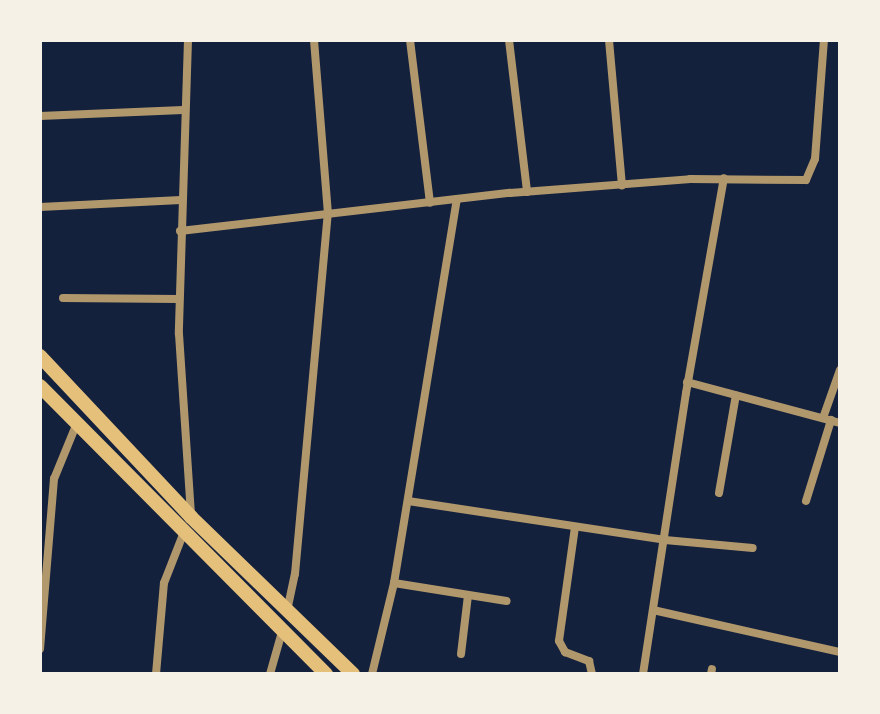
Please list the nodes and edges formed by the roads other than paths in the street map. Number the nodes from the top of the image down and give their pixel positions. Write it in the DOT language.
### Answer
graph roads {
  1 [pos="188,40"];
  2 [pos="314,40"];
  3 [pos="410,40"];
  4 [pos="509,40"];
  5 [pos="609,40"];
  6 [pos="824,40"];
  7 [pos="183,110"];
  8 [pos="40,116"];
  9 [pos="724,178"];
  10 [pos="622,185"];
  11 [pos="527,192"];
  12 [pos="457,199"];
  13 [pos="181,200"];
  14 [pos="430,203"];
  15 [pos="40,207"];
  16 [pos="328,214"];
  17 [pos="180,231"];
  18 [pos="63,298"];
  19 [pos="179,299"];
  20 [pos="40,356"];
  21 [pos="840,370"];
  22 [pos="687,382"];
  23 [pos="40,386"];
  24 [pos="736,395"];
  25 [pos="831,420"];
  26 [pos="77,423"];
  27 [pos="719,493"];
  28 [pos="408,501"];
  29 [pos="806,501"];
  30 [pos="191,517"];
  31 [pos="575,527"];
  32 [pos="184,532"];
  33 [pos="665,540"];
  34 [pos="753,548"];
  35 [pos="394,583"];
  36 [pos="468,595"];
  37 [pos="507,601"];
  38 [pos="653,610"];
  39 [pos="287,611"];
  40 [pos="282,632"];
  41 [pos="40,649"];
  42 [pos="840,652"];
  43 [pos="461,654"];
  44 [pos="156,674"];
  45 [pos="270,674"];
  46 [pos="326,674"];
  47 [pos="353,674"];
  48 [pos="372,674"];
  49 [pos="592,674"];
  50 [pos="643,674"];
  1 -- 7 [label="street"];
  2 -- 16 [label="street"];
  3 -- 14 [label="street"];
  4 -- 11 [label="street"];
  5 -- 10 [label="street"];
  6 -- 9 [label="street"];
  7 -- 8 [label="street"];
  7 -- 13 [label="street"];
  9 -- 10 [label="street"];
  9 -- 22 [label="street"];
  10 -- 11 [label="street"];
  11 -- 12 [label="street"];
  12 -- 14 [label="street"];
  12 -- 28 [label="street"];
  13 -- 15 [label="street"];
  13 -- 17 [label="street"];
  14 -- 16 [label="street"];
  16 -- 17 [label="street"];
  16 -- 39 [label="street"];
  17 -- 19 [label="street"];
  18 -- 19 [label="street"];
  19 -- 30 [label="street"];
  20 -- 30 [label="main road"];
  21 -- 25 [label="street"];
  22 -- 24 [label="street"];
  22 -- 33 [label="street"];
  23 -- 26 [label="main road"];
  24 -- 25 [label="street"];
  24 -- 27 [label="street"];
  25 -- 29 [label="street"];
  26 -- 32 [label="main road"];
  26 -- 41 [label="street"];
  28 -- 31 [label="street"];
  28 -- 35 [label="street"];
  30 -- 39 [label="main road"];
  31 -- 33 [label="street"];
  31 -- 49 [label="street"];
  32 -- 40 [label="main road"];
  32 -- 44 [label="street"];
  33 -- 34 [label="street"];
  33 -- 38 [label="street"];
  35 -- 36 [label="street"];
  35 -- 48 [label="street"];
  36 -- 37 [label="street"];
  36 -- 43 [label="street"];
  38 -- 42 [label="street"];
  38 -- 50 [label="street"];
  39 -- 47 [label="main road"];
  40 -- 45 [label="street"];
  40 -- 46 [label="main road"];
}
